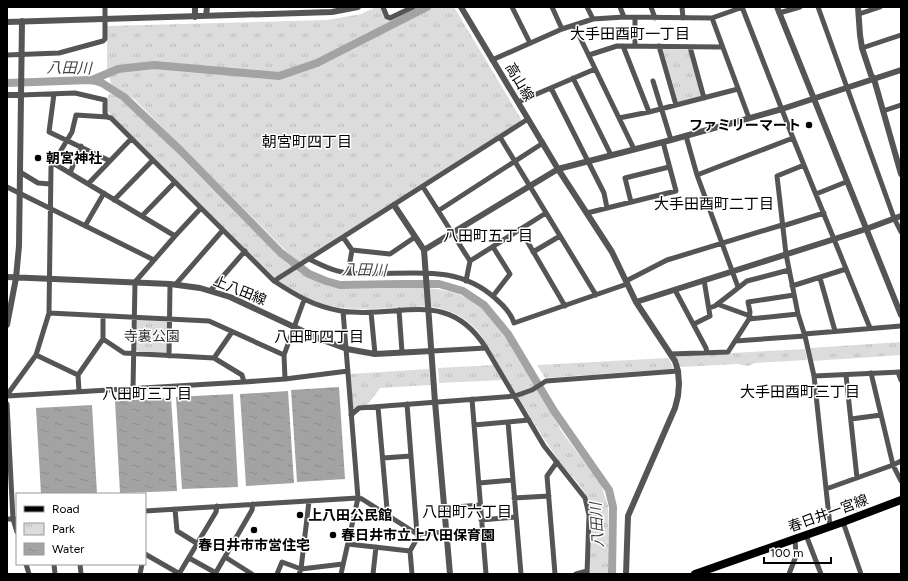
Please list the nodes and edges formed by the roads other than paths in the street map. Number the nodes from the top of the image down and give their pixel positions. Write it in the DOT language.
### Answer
graph roads {
  1 [pos="105,7"];
  2 [pos="195,7"];
  3 [pos="207,7"];
  4 [pos="358,7"];
  5 [pos="383,7"];
  6 [pos="413,7"];
  7 [pos="461,7"];
  8 [pos="512,7"];
  9 [pos="552,7"];
  10 [pos="587,7"];
  11 [pos="620,7"];
  12 [pos="651,7"];
  13 [pos="682,7"];
  14 [pos="742,7"];
  15 [pos="777,7"];
  16 [pos="800,7"];
  17 [pos="818,7"];
  18 [pos="858,7"];
  19 [pos="880,7"];
  20 [pos="347,8"];
  21 [pos="294,10"];
  22 [pos="780,14"];
  23 [pos="859,14"];
  24 [pos="206,16"];
  25 [pos="195,17"];
  26 [pos="624,17"];
  27 [pos="635,18"];
  28 [pos="655,18"];
  29 [pos="683,18"];
  30 [pos="712,18"];
  31 [pos="105,19"];
  32 [pos="593,19"];
  33 [pos="22,21"];
  34 [pos="7,22"];
  35 [pos="574,25"];
  36 [pos="562,29"];
  37 [pos="901,36"];
  38 [pos="530,43"];
  39 [pos="623,46"];
  40 [pos="635,46"];
  41 [pos="659,46"];
  42 [pos="690,47"];
  43 [pos="722,47"];
  44 [pos="862,48"];
  45 [pos="7,54"];
  46 [pos="22,54"];
  47 [pos="589,55"];
  48 [pos="492,60"];
  49 [pos="595,69"];
  50 [pos="901,70"];
  51 [pos="573,78"];
  52 [pos="874,79"];
  53 [pos="653,81"];
  54 [pos="551,88"];
  55 [pos="847,88"];
  56 [pos="738,89"];
  57 [pos="21,93"];
  58 [pos="54,94"];
  59 [pos="7,95"];
  60 [pos="704,98"];
  61 [pos="813,100"];
  62 [pos="518,102"];
  63 [pos="676,105"];
  64 [pos="901,105"];
  65 [pos="661,109"];
  66 [pos="782,109"];
  67 [pos="883,111"];
  68 [pos="649,112"];
  69 [pos="107,117"];
  70 [pos="528,118"];
  71 [pos="619,118"];
  72 [pos="749,118"];
  73 [pos="686,136"];
  74 [pos="500,137"];
  75 [pos="793,138"];
  76 [pos="131,139"];
  77 [pos="67,140"];
  78 [pos="670,140"];
  79 [pos="663,142"];
  80 [pos="543,143"];
  81 [pos="81,146"];
  82 [pos="634,149"];
  83 [pos="611,155"];
  84 [pos="153,160"];
  85 [pos="110,161"];
  86 [pos="588,161"];
  87 [pos="515,162"];
  88 [pos="53,163"];
  89 [pos="804,165"];
  90 [pos="670,167"];
  91 [pos="558,169"];
  92 [pos="20,172"];
  93 [pos="70,173"];
  94 [pos="901,174"];
  95 [pos="697,175"];
  96 [pos="175,182"];
  97 [pos="846,182"];
  98 [pos="50,184"];
  99 [pos="88,184"];
  100 [pos="530,186"];
  101 [pos="7,187"];
  102 [pos="422,187"];
  103 [pos="20,193"];
  104 [pos="104,193"];
  105 [pos="816,194"];
  106 [pos="114,200"];
  107 [pos="630,202"];
  108 [pos="394,205"];
  109 [pos="201,208"];
  110 [pos="607,208"];
  111 [pos="50,209"];
  112 [pos="438,211"];
  113 [pos="546,213"];
  114 [pos="587,213"];
  115 [pos="824,213"];
  116 [pos="142,216"];
  117 [pos="901,216"];
  118 [pos="894,218"];
  119 [pos="782,225"];
  120 [pos="85,226"];
  121 [pos="520,229"];
  122 [pos="866,229"];
  123 [pos="223,230"];
  124 [pos="901,232"];
  125 [pos="453,233"];
  126 [pos="175,236"];
  127 [pos="560,236"];
  128 [pos="343,237"];
  129 [pos="415,238"];
  130 [pos="834,239"];
  131 [pos="723,244"];
  132 [pos="493,247"];
  133 [pos="352,250"];
  134 [pos="424,250"];
  135 [pos="245,251"];
  136 [pos="533,252"];
  137 [pos="786,254"];
  138 [pos="154,260"];
  139 [pos="306,260"];
  140 [pos="470,261"];
  141 [pos="846,269"];
  142 [pos="789,270"];
  143 [pos="733,271"];
  144 [pos="426,272"];
  145 [pos="348,273"];
  146 [pos="7,277"];
  147 [pos="16,278"];
  148 [pos="820,278"];
  149 [pos="50,279"];
  150 [pos="704,280"];
  151 [pos="274,281"];
  152 [pos="466,281"];
  153 [pos="135,282"];
  154 [pos="626,282"];
  155 [pos="173,284"];
  156 [pos="792,286"];
  157 [pos="738,287"];
  158 [pos="211,290"];
  159 [pos="674,290"];
  160 [pos="596,295"];
  161 [pos="794,295"];
  162 [pos="493,296"];
  163 [pos="304,300"];
  164 [pos="636,302"];
  165 [pos="717,304"];
  166 [pos="565,306"];
  167 [pos="709,308"];
  168 [pos="399,310"];
  169 [pos="429,310"];
  170 [pos="343,311"];
  171 [pos="371,312"];
  172 [pos="49,313"];
  173 [pos="798,314"];
  174 [pos="901,315"];
  175 [pos="103,316"];
  176 [pos="135,317"];
  177 [pos="749,317"];
  178 [pos="169,319"];
  179 [pos="694,324"];
  180 [pos="7,325"];
  181 [pos="901,326"];
  182 [pos="295,327"];
  183 [pos="870,328"];
  184 [pos="835,331"];
  185 [pos="232,332"];
  186 [pos="805,335"];
  187 [pos="103,339"];
  188 [pos="735,341"];
  189 [pos="486,348"];
  190 [pos="347,349"];
  191 [pos="432,351"];
  192 [pos="402,352"];
  193 [pos="708,353"];
  194 [pos="134,354"];
  195 [pos="375,354"];
  196 [pos="671,354"];
  197 [pos="36,355"];
  198 [pos="284,355"];
  199 [pos="169,356"];
  200 [pos="214,358"];
  201 [pos="348,371"];
  202 [pos="678,371"];
  203 [pos="900,372"];
  204 [pos="871,373"];
  205 [pos="78,375"];
  206 [pos="846,375"];
  207 [pos="814,376"];
  208 [pos="285,379"];
  209 [pos="901,380"];
  210 [pos="244,382"];
  211 [pos="133,389"];
  212 [pos="79,392"];
  213 [pos="7,395"];
  214 [pos="515,396"];
  215 [pos="472,399"];
  216 [pos="435,402"];
  217 [pos="7,404"];
  218 [pos="407,404"];
  219 [pos="378,407"];
  220 [pos="351,415"];
  221 [pos="881,415"];
  222 [pos="851,419"];
  223 [pos="529,420"];
  224 [pos="508,422"];
  225 [pos="474,425"];
  226 [pos="8,446"];
  227 [pos="411,456"];
  228 [pos="383,458"];
  229 [pos="901,461"];
  230 [pos="557,462"];
  231 [pos="893,465"];
  232 [pos="857,478"];
  233 [pos="513,480"];
  234 [pos="901,480"];
  235 [pos="479,483"];
  236 [pos="826,489"];
  237 [pos="549,496"];
  238 [pos="358,498"];
  239 [pos="514,498"];
  240 [pos="901,500"];
  241 [pos="309,501"];
  242 [pos="253,504"];
  243 [pos="480,505"];
  244 [pos="217,506"];
  245 [pos="444,508"];
  246 [pos="176,509"];
  247 [pos="146,510"];
  248 [pos="386,513"];
  249 [pos="516,517"];
  250 [pos="7,519"];
  251 [pos="15,519"];
  252 [pos="482,520"];
  253 [pos="843,522"];
  254 [pos="830,526"];
  255 [pos="447,532"];
  256 [pos="418,534"];
  257 [pos="806,535"];
  258 [pos="795,539"];
  259 [pos="198,544"];
  260 [pos="348,544"];
  261 [pos="376,547"];
  262 [pos="410,551"];
  263 [pos="146,555"];
  264 [pos="225,557"];
  265 [pos="189,558"];
  266 [pos="343,564"];
  267 [pos="243,572"];
  268 [pos="300,572"];
  269 [pos="587,572"];
  270 [pos="180,574"];
  271 [pos="215,574"];
  272 [pos="252,574"];
  273 [pos="277,574"];
  274 [pos="341,574"];
  275 [pos="373,574"];
  276 [pos="412,574"];
  277 [pos="450,574"];
  278 [pos="486,574"];
  279 [pos="521,574"];
  280 [pos="555,574"];
  281 [pos="576,574"];
  282 [pos="626,574"];
  283 [pos="695,574"];
  284 [pos="789,574"];
  285 [pos="821,574"];
  286 [pos="861,574"];
  1 -- 31 [label="street"];
  2 -- 25 [label="street"];
  3 -- 24 [label="street"];
  4 -- 20 [label="street"];
  5 -- 6 [label="street"];
  7 -- 48 [label="street, 高山線"];
  8 -- 38 [label="street"];
  9 -- 36 [label="street"];
  10 -- 32 [label="street"];
  11 -- 26 [label="street"];
  12 -- 28 [label="street"];
  13 -- 29 [label="street"];
  14 -- 30 [label="street"];
  14 -- 66 [label="street"];
  15 -- 22 [label="street"];
  16 -- 22 [label="street"];
  17 -- 55 [label="street"];
  18 -- 23 [label="street"];
  19 -- 23 [label="street"];
  20 -- 21 [label="street"];
  21 -- 24 [label="street"];
  22 -- 61 [label="street"];
  23 -- 44 [label="street"];
  24 -- 25 [label="street"];
  25 -- 31 [label="street"];
  26 -- 27 [label="street"];
  26 -- 32 [label="street"];
  27 -- 28 [label="street"];
  27 -- 40 [label="street"];
  28 -- 29 [label="street"];
  29 -- 30 [label="street"];
  30 -- 43 [label="street"];
  31 -- 33 [label="street"];
  31 -- 46 [label="street"];
  32 -- 35 [label="street"];
  33 -- 34 [label="street"];
  33 -- 46 [label="street"];
  35 -- 36 [label="street"];
  35 -- 47 [label="street"];
  36 -- 38 [label="street"];
  37 -- 44 [label="street"];
  38 -- 48 [label="street"];
  39 -- 40 [label="street"];
  39 -- 47 [label="street"];
  39 -- 68 [label="street"];
  40 -- 41 [label="street"];
  41 -- 42 [label="street"];
  41 -- 63 [label="street"];
  42 -- 43 [label="street"];
  42 -- 60 [label="street"];
  43 -- 56 [label="street"];
  44 -- 52 [label="street"];
  45 -- 46 [label="street"];
  46 -- 57 [label="street"];
  47 -- 49 [label="street"];
  48 -- 62 [label="street, 高山線"];
  49 -- 51 [label="street"];
  49 -- 71 [label="street"];
  50 -- 52 [label="street"];
  51 -- 54 [label="street"];
  51 -- 83 [label="street"];
  52 -- 55 [label="street"];
  52 -- 67 [label="street"];
  53 -- 65 [label="street"];
  54 -- 62 [label="street"];
  54 -- 86 [label="street"];
  55 -- 61 [label="street"];
  55 -- 118 [label="street"];
  56 -- 60 [label="street"];
  56 -- 72 [label="street"];
  57 -- 58 [label="street"];
  57 -- 59 [label="street"];
  57 -- 92 [label="street"];
  58 -- 69 [label="street"];
  58 -- 77 [label="street"];
  60 -- 63 [label="street"];
  61 -- 66 [label="street"];
  61 -- 97 [label="street"];
  62 -- 70 [label="street, 高山線"];
  63 -- 65 [label="street"];
  64 -- 67 [label="street"];
  65 -- 68 [label="street"];
  65 -- 78 [label="street"];
  66 -- 72 [label="street"];
  66 -- 75 [label="street"];
  67 -- 94 [label="street"];
  68 -- 71 [label="street"];
  69 -- 76 [label="street"];
  69 -- 77 [label="street"];
  70 -- 74 [label="street"];
  70 -- 80 [label="street, 高山線"];
  71 -- 82 [label="street"];
  72 -- 73 [label="street"];
  73 -- 78 [label="street"];
  73 -- 95 [label="street"];
  74 -- 87 [label="street"];
  74 -- 102 [label="street"];
  75 -- 89 [label="street"];
  75 -- 95 [label="street"];
  76 -- 84 [label="street"];
  76 -- 85 [label="street"];
  77 -- 81 [label="street"];
  77 -- 88 [label="street"];
  78 -- 79 [label="street"];
  79 -- 82 [label="street"];
  79 -- 90 [label="street"];
  80 -- 87 [label="street"];
  80 -- 91 [label="street, 高山線"];
  81 -- 85 [label="street"];
  81 -- 93 [label="street"];
  82 -- 83 [label="street"];
  83 -- 86 [label="street"];
  84 -- 96 [label="street"];
  84 -- 106 [label="street"];
  85 -- 99 [label="street"];
  86 -- 91 [label="street"];
  86 -- 110 [label="street"];
  87 -- 100 [label="street"];
  87 -- 112 [label="street"];
  88 -- 93 [label="street"];
  88 -- 98 [label="street"];
  89 -- 105 [label="street"];
  89 -- 119 [label="street"];
  90 -- 107 [label="street"];
  90 -- 107 [label="street"];
  91 -- 100 [label="street"];
  91 -- 114 [label="street, 高山線"];
  92 -- 98 [label="street"];
  92 -- 103 [label="street"];
  93 -- 99 [label="street"];
  95 -- 131 [label="street"];
  96 -- 109 [label="street"];
  96 -- 116 [label="street"];
  97 -- 105 [label="street"];
  97 -- 122 [label="street"];
  98 -- 111 [label="street"];
  99 -- 104 [label="street"];
  100 -- 113 [label="street"];
  100 -- 125 [label="street"];
  101 -- 103 [label="street"];
  102 -- 108 [label="street"];
  102 -- 112 [label="street"];
  103 -- 111 [label="street"];
  103 -- 147 [label="street"];
  104 -- 106 [label="street"];
  104 -- 120 [label="street"];
  105 -- 115 [label="street"];
  106 -- 116 [label="street"];
  107 -- 110 [label="street"];
  108 -- 128 [label="street"];
  108 -- 129 [label="street"];
  109 -- 123 [label="street"];
  109 -- 126 [label="street"];
  110 -- 114 [label="street"];
  111 -- 120 [label="street"];
  111 -- 149 [label="street"];
  112 -- 125 [label="street"];
  113 -- 121 [label="street"];
  113 -- 127 [label="street"];
  114 -- 154 [label="street, 高山線"];
  115 -- 119 [label="street"];
  115 -- 130 [label="street"];
  116 -- 126 [label="street"];
  117 -- 118 [label="street"];
  118 -- 122 [label="street"];
  118 -- 124 [label="street"];
  119 -- 131 [label="street"];
  119 -- 137 [label="street"];
  120 -- 138 [label="street"];
  121 -- 132 [label="street"];
  121 -- 136 [label="street"];
  122 -- 130 [label="street"];
  122 -- 174 [label="street"];
  123 -- 135 [label="street"];
  123 -- 155 [label="street"];
  125 -- 134 [label="street"];
  125 -- 140 [label="street"];
  126 -- 138 [label="street"];
  127 -- 136 [label="street"];
  127 -- 160 [label="street"];
  128 -- 133 [label="street"];
  128 -- 139 [label="street"];
  129 -- 133 [label="street"];
  129 -- 134 [label="street"];
  130 -- 137 [label="street"];
  130 -- 141 [label="street"];
  131 -- 143 [label="street"];
  131 -- 154 [label="street"];
  132 -- 140 [label="street"];
  132 -- 162 [label="street"];
  133 -- 145 [label="street"];
  134 -- 144 [label="street"];
  135 -- 151 [label="street"];
  135 -- 158 [label="street"];
  136 -- 166 [label="street"];
  137 -- 142 [label="street"];
  137 -- 143 [label="street"];
  138 -- 153 [label="street"];
  139 -- 145 [label="street"];
  139 -- 151 [label="street"];
  140 -- 152 [label="street"];
  141 -- 148 [label="street"];
  141 -- 183 [label="street"];
  142 -- 156 [label="street"];
  142 -- 157 [label="street"];
  143 -- 150 [label="street"];
  143 -- 157 [label="street"];
  144 -- 145 [label="street"];
  144 -- 152 [label="street"];
  144 -- 169 [label="street"];
  146 -- 147 [label="street, 上八田線"];
  147 -- 149 [label="street, 上八田線"];
  147 -- 180 [label="street"];
  148 -- 156 [label="street"];
  148 -- 184 [label="street"];
  149 -- 153 [label="street, 上八田線"];
  149 -- 172 [label="street"];
  150 -- 159 [label="street"];
  150 -- 167 [label="street"];
  151 -- 163 [label="street"];
  152 -- 162 [label="street"];
  153 -- 155 [label="street, 上八田線"];
  153 -- 176 [label="street"];
  154 -- 160 [label="street"];
  154 -- 164 [label="street, 高山線"];
  155 -- 158 [label="street, 上八田線"];
  155 -- 178 [label="street"];
  156 -- 161 [label="street"];
  157 -- 165 [label="street"];
  158 -- 182 [label="street, 上八田線"];
  159 -- 164 [label="street"];
  159 -- 179 [label="street"];
  160 -- 166 [label="street"];
  161 -- 173 [label="street"];
  161 -- 177 [label="street"];
  162 -- 166 [label="street"];
  163 -- 170 [label="street"];
  163 -- 182 [label="street"];
  164 -- 196 [label="street, 高山線"];
  165 -- 167 [label="street"];
  165 -- 177 [label="street"];
  167 -- 179 [label="street"];
  168 -- 169 [label="street"];
  168 -- 171 [label="street"];
  168 -- 192 [label="street"];
  169 -- 189 [label="street"];
  169 -- 191 [label="street"];
  170 -- 171 [label="street"];
  170 -- 190 [label="street"];
  171 -- 195 [label="street"];
  172 -- 175 [label="street"];
  172 -- 197 [label="street"];
  173 -- 177 [label="street"];
  173 -- 186 [label="street"];
  175 -- 176 [label="street"];
  175 -- 187 [label="street"];
  176 -- 178 [label="street"];
  176 -- 194 [label="street"];
  177 -- 188 [label="street"];
  178 -- 185 [label="street"];
  178 -- 199 [label="street"];
  179 -- 193 [label="street"];
  181 -- 183 [label="street"];
  182 -- 190 [label="street, 上八田線"];
  182 -- 198 [label="street"];
  183 -- 184 [label="street"];
  184 -- 186 [label="street"];
  185 -- 198 [label="street"];
  185 -- 200 [label="street"];
  186 -- 188 [label="street"];
  186 -- 207 [label="street"];
  187 -- 194 [label="street"];
  187 -- 205 [label="street"];
  188 -- 193 [label="street"];
  189 -- 191 [label="street"];
  189 -- 214 [label="street"];
  190 -- 195 [label="street, 上八田線"];
  190 -- 201 [label="street"];
  191 -- 192 [label="street, 上八田線"];
  191 -- 216 [label="street"];
  192 -- 195 [label="street, 上八田線"];
  193 -- 196 [label="street"];
  194 -- 199 [label="street"];
  194 -- 211 [label="street"];
  196 -- 202 [label="street, 高山線"];
  197 -- 205 [label="street"];
  197 -- 213 [label="street"];
  198 -- 208 [label="street"];
  199 -- 200 [label="street"];
  200 -- 210 [label="street"];
  201 -- 208 [label="street"];
  201 -- 220 [label="street"];
  202 -- 214 [label="street"];
  202 -- 282 [label="street"];
  203 -- 204 [label="street"];
  203 -- 209 [label="street"];
  204 -- 206 [label="street"];
  204 -- 221 [label="street"];
  205 -- 212 [label="street"];
  206 -- 207 [label="street"];
  206 -- 222 [label="street"];
  207 -- 236 [label="street"];
  208 -- 210 [label="street"];
  210 -- 211 [label="street"];
  211 -- 212 [label="street"];
  212 -- 213 [label="street"];
  214 -- 215 [label="street"];
  214 -- 223 [label="street"];
  215 -- 216 [label="street"];
  215 -- 225 [label="street"];
  216 -- 218 [label="street"];
  216 -- 245 [label="street"];
  217 -- 226 [label="street"];
  218 -- 219 [label="street"];
  218 -- 227 [label="street"];
  219 -- 220 [label="street"];
  219 -- 228 [label="street"];
  220 -- 238 [label="street"];
  221 -- 222 [label="street"];
  221 -- 231 [label="street"];
  222 -- 232 [label="street"];
  223 -- 224 [label="street"];
  223 -- 230 [label="street"];
  224 -- 225 [label="street"];
  224 -- 233 [label="street"];
  225 -- 235 [label="street"];
  226 -- 251 [label="street"];
  227 -- 228 [label="street"];
  227 -- 256 [label="street"];
  228 -- 248 [label="street"];
  229 -- 231 [label="street"];
  230 -- 237 [label="street"];
  230 -- 269 [label="street"];
  231 -- 232 [label="street"];
  231 -- 234 [label="street"];
  232 -- 236 [label="street"];
  233 -- 235 [label="street"];
  233 -- 239 [label="street"];
  235 -- 243 [label="street"];
  236 -- 254 [label="street"];
  237 -- 239 [label="street"];
  237 -- 280 [label="street"];
  238 -- 241 [label="street"];
  238 -- 248 [label="street"];
  238 -- 260 [label="street"];
  239 -- 249 [label="street"];
  240 -- 253 [label="main road, 春日井一宮線"];
  241 -- 242 [label="street"];
  241 -- 268 [label="street"];
  242 -- 244 [label="street"];
  242 -- 264 [label="street"];
  243 -- 245 [label="street"];
  243 -- 252 [label="street"];
  244 -- 246 [label="street"];
  244 -- 259 [label="street"];
  245 -- 255 [label="street"];
  246 -- 247 [label="street"];
  246 -- 259 [label="street"];
  248 -- 256 [label="street"];
  249 -- 252 [label="street"];
  249 -- 279 [label="street"];
  250 -- 251 [label="street"];
  252 -- 278 [label="street"];
  253 -- 254 [label="main road, 春日井一宮線"];
  253 -- 286 [label="street"];
  254 -- 257 [label="main road, 春日井一宮線"];
  255 -- 256 [label="street"];
  255 -- 277 [label="street"];
  256 -- 262 [label="street"];
  257 -- 258 [label="main road, 春日井一宮線"];
  257 -- 285 [label="street"];
  258 -- 283 [label="main road, 春日井一宮線"];
  258 -- 284 [label="street"];
  259 -- 265 [label="street"];
  260 -- 261 [label="street"];
  260 -- 266 [label="street"];
  261 -- 262 [label="street"];
  261 -- 275 [label="street"];
  262 -- 276 [label="street"];
  263 -- 270 [label="street"];
  264 -- 267 [label="street"];
  264 -- 271 [label="street"];
  265 -- 270 [label="street"];
  265 -- 271 [label="street"];
  266 -- 268 [label="street"];
  266 -- 274 [label="street"];
  267 -- 272 [label="street"];
  268 -- 273 [label="street"];
  269 -- 281 [label="street"];
}
